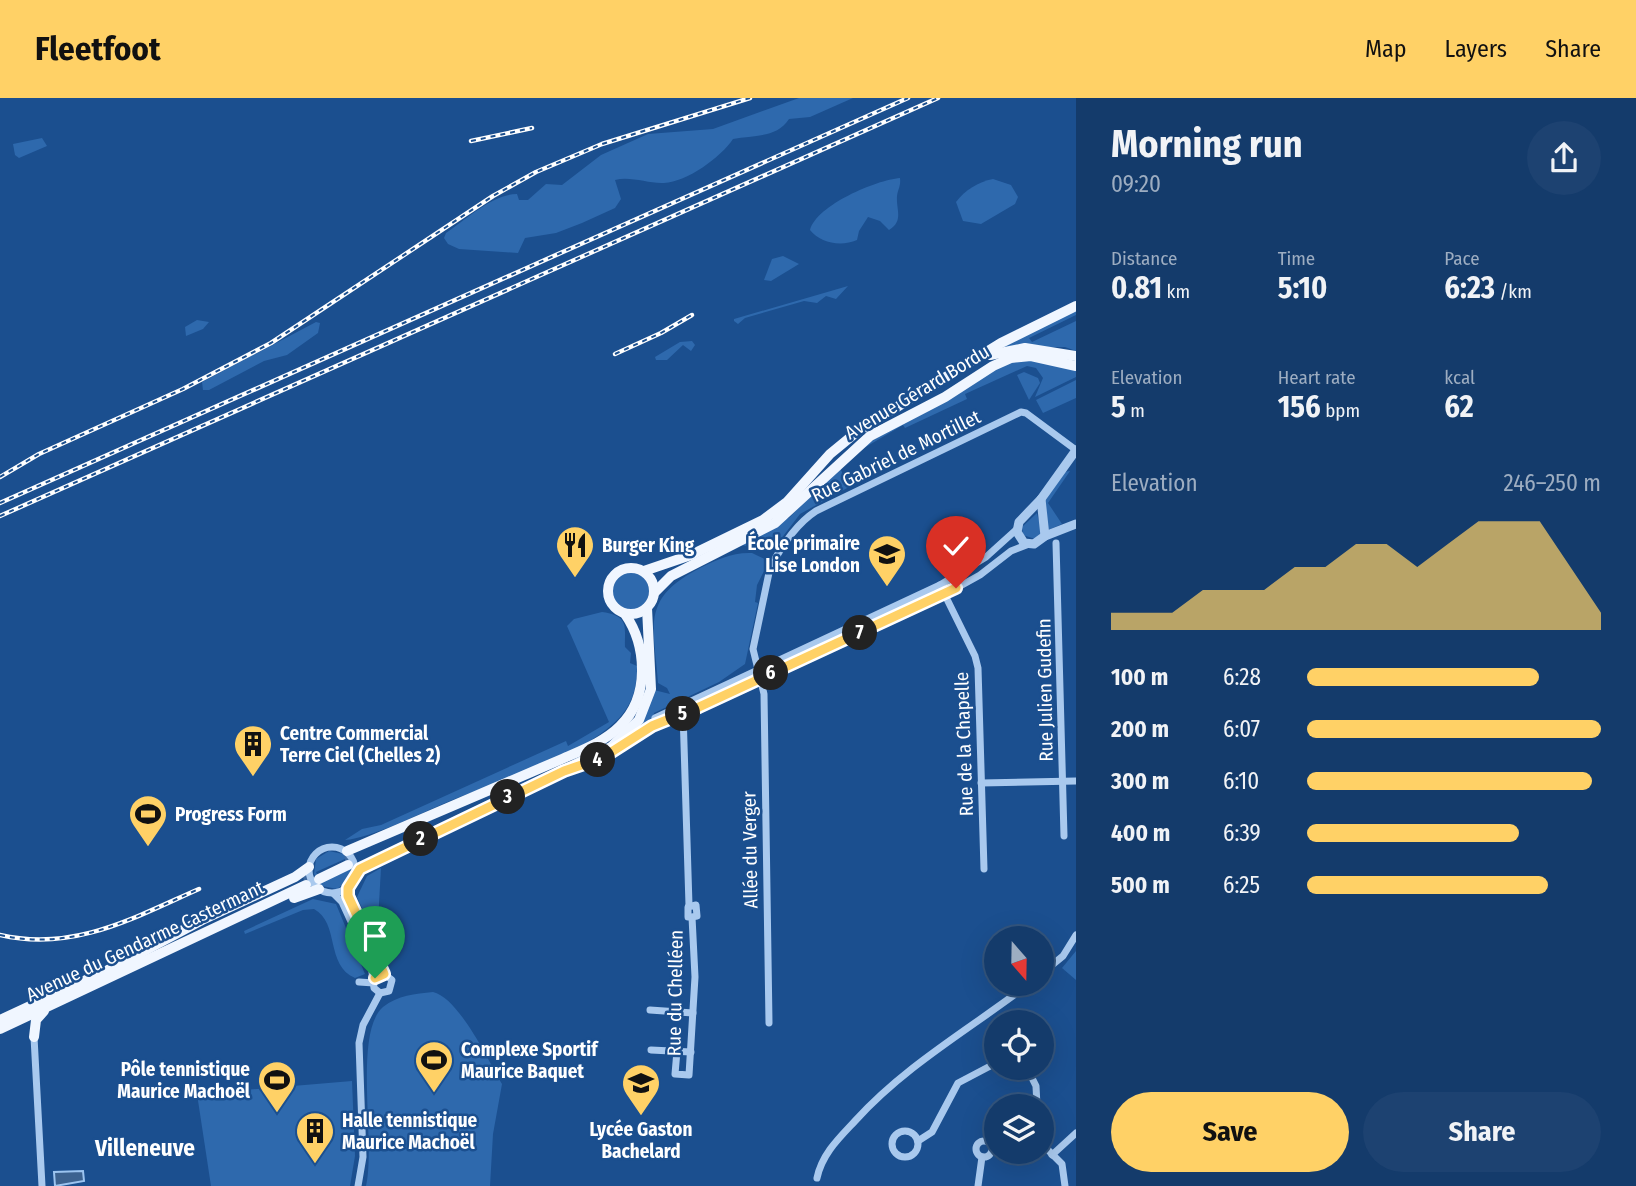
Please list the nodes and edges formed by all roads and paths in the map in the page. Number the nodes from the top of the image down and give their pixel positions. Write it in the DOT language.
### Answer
graph roads {
  1 [pos="1076,306"];
  2 [pos="1076,356"];
  3 [pos="1076,366"];
  4 [pos="872,422"];
  5 [pos="1076,450"];
  6 [pos="1041,499"];
  7 [pos="1076,524"];
  8 [pos="1017,528"];
  9 [pos="1064,528"];
  10 [pos="1043,538"];
  11 [pos="1056,543"];
  12 [pos="1029,544"];
  13 [pos="644,571"];
  14 [pos="940,585"];
  15 [pos="654,593"];
  16 [pos="944,595"];
  17 [pos="647,608"];
  18 [pos="625,614"];
  19 [pos="807,646"];
  20 [pos="757,668"];
  21 [pos="760,678"];
  22 [pos="681,711"];
  23 [pos="655,718"];
  24 [pos="622,736"];
  25 [pos="562,759"];
  26 [pos="564,771"];
  27 [pos="1063,782"];
  28 [pos="1076,782"];
  29 [pos="981,783"];
  30 [pos="1064,836"];
  31 [pos="349,863"];
  32 [pos="984,869"];
  33 [pos="316,877"];
  34 [pos="348,888"];
  35 [pos="334,894"];
  36 [pos="1076,935"];
  37 [pos="1054,963"];
  38 [pos="105,971"];
  39 [pos="384,974"];
  40 [pos="374,980"];
  41 [pos="359,982"];
  42 [pos="380,993"];
  43 [pos="1012,996"];
  44 [pos="46,1008"];
  45 [pos="650,1010"];
  46 [pos="30,1011"];
  47 [pos="693,1013"];
  48 [pos="769,1023"];
  49 [pos="3,1025"];
  50 [pos="34,1037"];
  51 [pos="651,1050"];
  52 [pos="677,1051"];
  53 [pos="691,1052"];
  54 [pos="984,1069"];
  55 [pos="1076,1133"];
  56 [pos="918,1141"];
  57 [pos="1054,1153"];
  58 [pos="982,1157"];
  59 [pos="1054,1157"];
  60 [pos="817,1178"];
  61 [pos="42,1186"];
  62 [pos="358,1186"];
  63 [pos="978,1186"];
  64 [pos="1065,1186"];
  1 -- 4 [label="main road"];
  2 -- 4 [label="main road"];
  3 -- 15 [label="main road, Avenue Gérard Bordu"];
  4 -- 13 [label="main road, Avenue Gérard Bordu"];
  5 -- 6 [label="street"];
  5 -- 20 [label="street, Rue Gabriel de Mortillet"];
  6 -- 8 [label="street"];
  6 -- 10 [label="street"];
  7 -- 9 [label="street"];
  8 -- 12 [label="street"];
  8 -- 14 [label="street"];
  9 -- 10 [label="street"];
  9 -- 11 [label="street"];
  10 -- 11 [label="street"];
  10 -- 12 [label="street"];
  11 -- 27 [label="street, Rue Julien Gudefin"];
  12 -- 16 [label="street"];
  13 -- 15 [label="main road"];
  13 -- 18 [label="main road, Avenue Gérard Bordu"];
  14 -- 16 [label="street, Rue de la Chapelle"];
  14 -- 19 [label="street"];
  15 -- 17 [label="main road, Avenue Gérard Bordu"];
  16 -- 21 [label="street"];
  16 -- 29 [label="street, Rue de la Chapelle"];
  17 -- 18 [label="main road"];
  17 -- 24 [label="main road, Avenue Gérard Bordu"];
  18 -- 25 [label="main road, Avenue Gérard Bordu"];
  19 -- 20 [label="street"];
  19 -- 21 [label="street"];
  20 -- 21 [label="street, Rue Gabriel de Mortillet"];
  20 -- 22 [label="street"];
  21 -- 22 [label="street"];
  21 -- 48 [label="street, Allée du Verger"];
  22 -- 23 [label="street"];
  22 -- 26 [label="street"];
  22 -- 47 [label="street, Rue du Chelléen"];
  24 -- 25 [label="main road"];
  24 -- 26 [label="main road"];
  25 -- 31 [label="main road"];
  26 -- 31 [label="main road"];
  27 -- 28 [label="street"];
  27 -- 29 [label="street"];
  27 -- 30 [label="street, Rue Julien Gudefin"];
  29 -- 32 [label="street, Rue de la Chapelle"];
  31 -- 33 [label="main road"];
  31 -- 33 [label="street"];
  31 -- 34 [label="street"];
  33 -- 35 [label="street"];
  33 -- 38 [label="main road"];
  33 -- 44 [label="main road"];
  34 -- 35 [label="street"];
  34 -- 39 [label="street"];
  35 -- 40 [label="street"];
  36 -- 37 [label="street"];
  38 -- 44 [label="main road, Avenue du Gendarme Castermant"];
  38 -- 46 [label="main road"];
  39 -- 40 [label="street"];
  39 -- 42 [label="street"];
  40 -- 41 [label="street"];
  40 -- 42 [label="street"];
  42 -- 62 [label="street"];
  43 -- 60 [label="street"];
  44 -- 46 [label="main road, Avenue du Gendarme Castermant"];
  44 -- 50 [label="main road"];
  45 -- 47 [label="street"];
  46 -- 49 [label="main road, Avenue du Gendarme Castermant"];
  46 -- 50 [label="main road"];
  47 -- 53 [label="street, Rue du Chelléen"];
  49 -- 50 [label="main road"];
  50 -- 61 [label="street"];
  51 -- 52 [label="street"];
  52 -- 53 [label="street"];
  52 -- 53 [label="street, Rue du Chelléen"];
  54 -- 56 [label="street"];
  55 -- 57 [label="street"];
  58 -- 63 [label="street"];
  59 -- 64 [label="street"];
}
